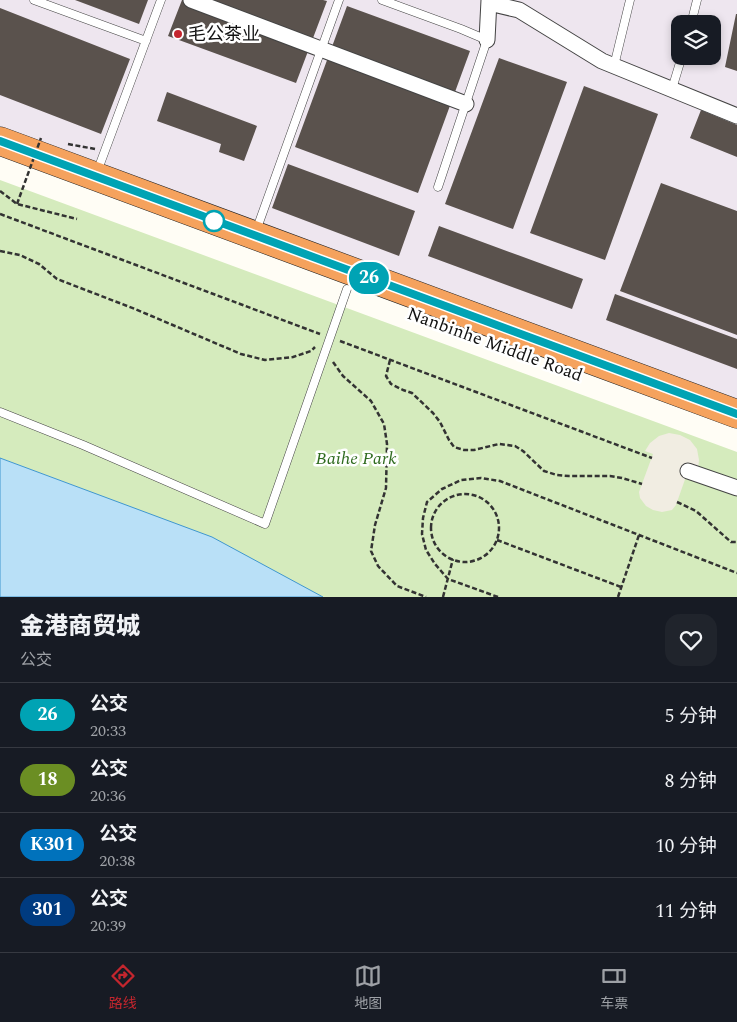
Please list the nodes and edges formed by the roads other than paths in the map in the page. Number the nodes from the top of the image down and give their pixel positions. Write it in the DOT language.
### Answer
graph roads {
  1 [pos="34,0"];
  2 [pos="161,0"];
  3 [pos="191,0"];
  4 [pos="339,0"];
  5 [pos="382,0"];
  6 [pos="630,0"];
  7 [pos="697,0"];
  8 [pos="489,1"];
  9 [pos="693,15"];
  10 [pos="487,40"];
  11 [pos="146,41"];
  12 [pos="321,49"];
  13 [pos="679,65"];
  14 [pos="614,66"];
  15 [pos="672,90"];
  16 [pos="466,104"];
  17 [pos="737,116"];
  18 [pos="0,141"];
  19 [pos="0,161"];
  20 [pos="96,176"];
  21 [pos="438,187"];
  22 [pos="255,236"];
  23 [pos="347,289"];
  24 [pos="0,412"];
  25 [pos="737,414"];
  26 [pos="737,433"];
  27 [pos="688,471"];
  28 [pos="737,488"];
  1 -- 11 [label="lane"];
  2 -- 11 [label="lane"];
  3 -- 12 [label="street"];
  4 -- 12 [label="lane"];
  5 -- 10 [label="lane"];
  6 -- 14 [label="lane"];
  7 -- 9 [label="lane"];
  8 -- 10 [label="street"];
  8 -- 14 [label="street"];
  10 -- 16 [label="lane"];
  11 -- 20 [label="lane"];
  12 -- 16 [label="street"];
  12 -- 22 [label="lane"];
  13 -- 15 [label="lane"];
  14 -- 15 [label="street"];
  15 -- 17 [label="street"];
  16 -- 21 [label="lane"];
  18 -- 20 [label="highway, Nanbinhe Middle Road"];
  19 -- 23 [label="highway, Nanbinhe Middle Road"];
  20 -- 22 [label="highway, Nanbinhe Middle Road"];
  22 -- 25 [label="highway, Nanbinhe Middle Road"];
  23 -- 24 [label="lane"];
  23 -- 26 [label="highway, Nanbinhe Middle Road"];
  27 -- 28 [label="street"];
}
